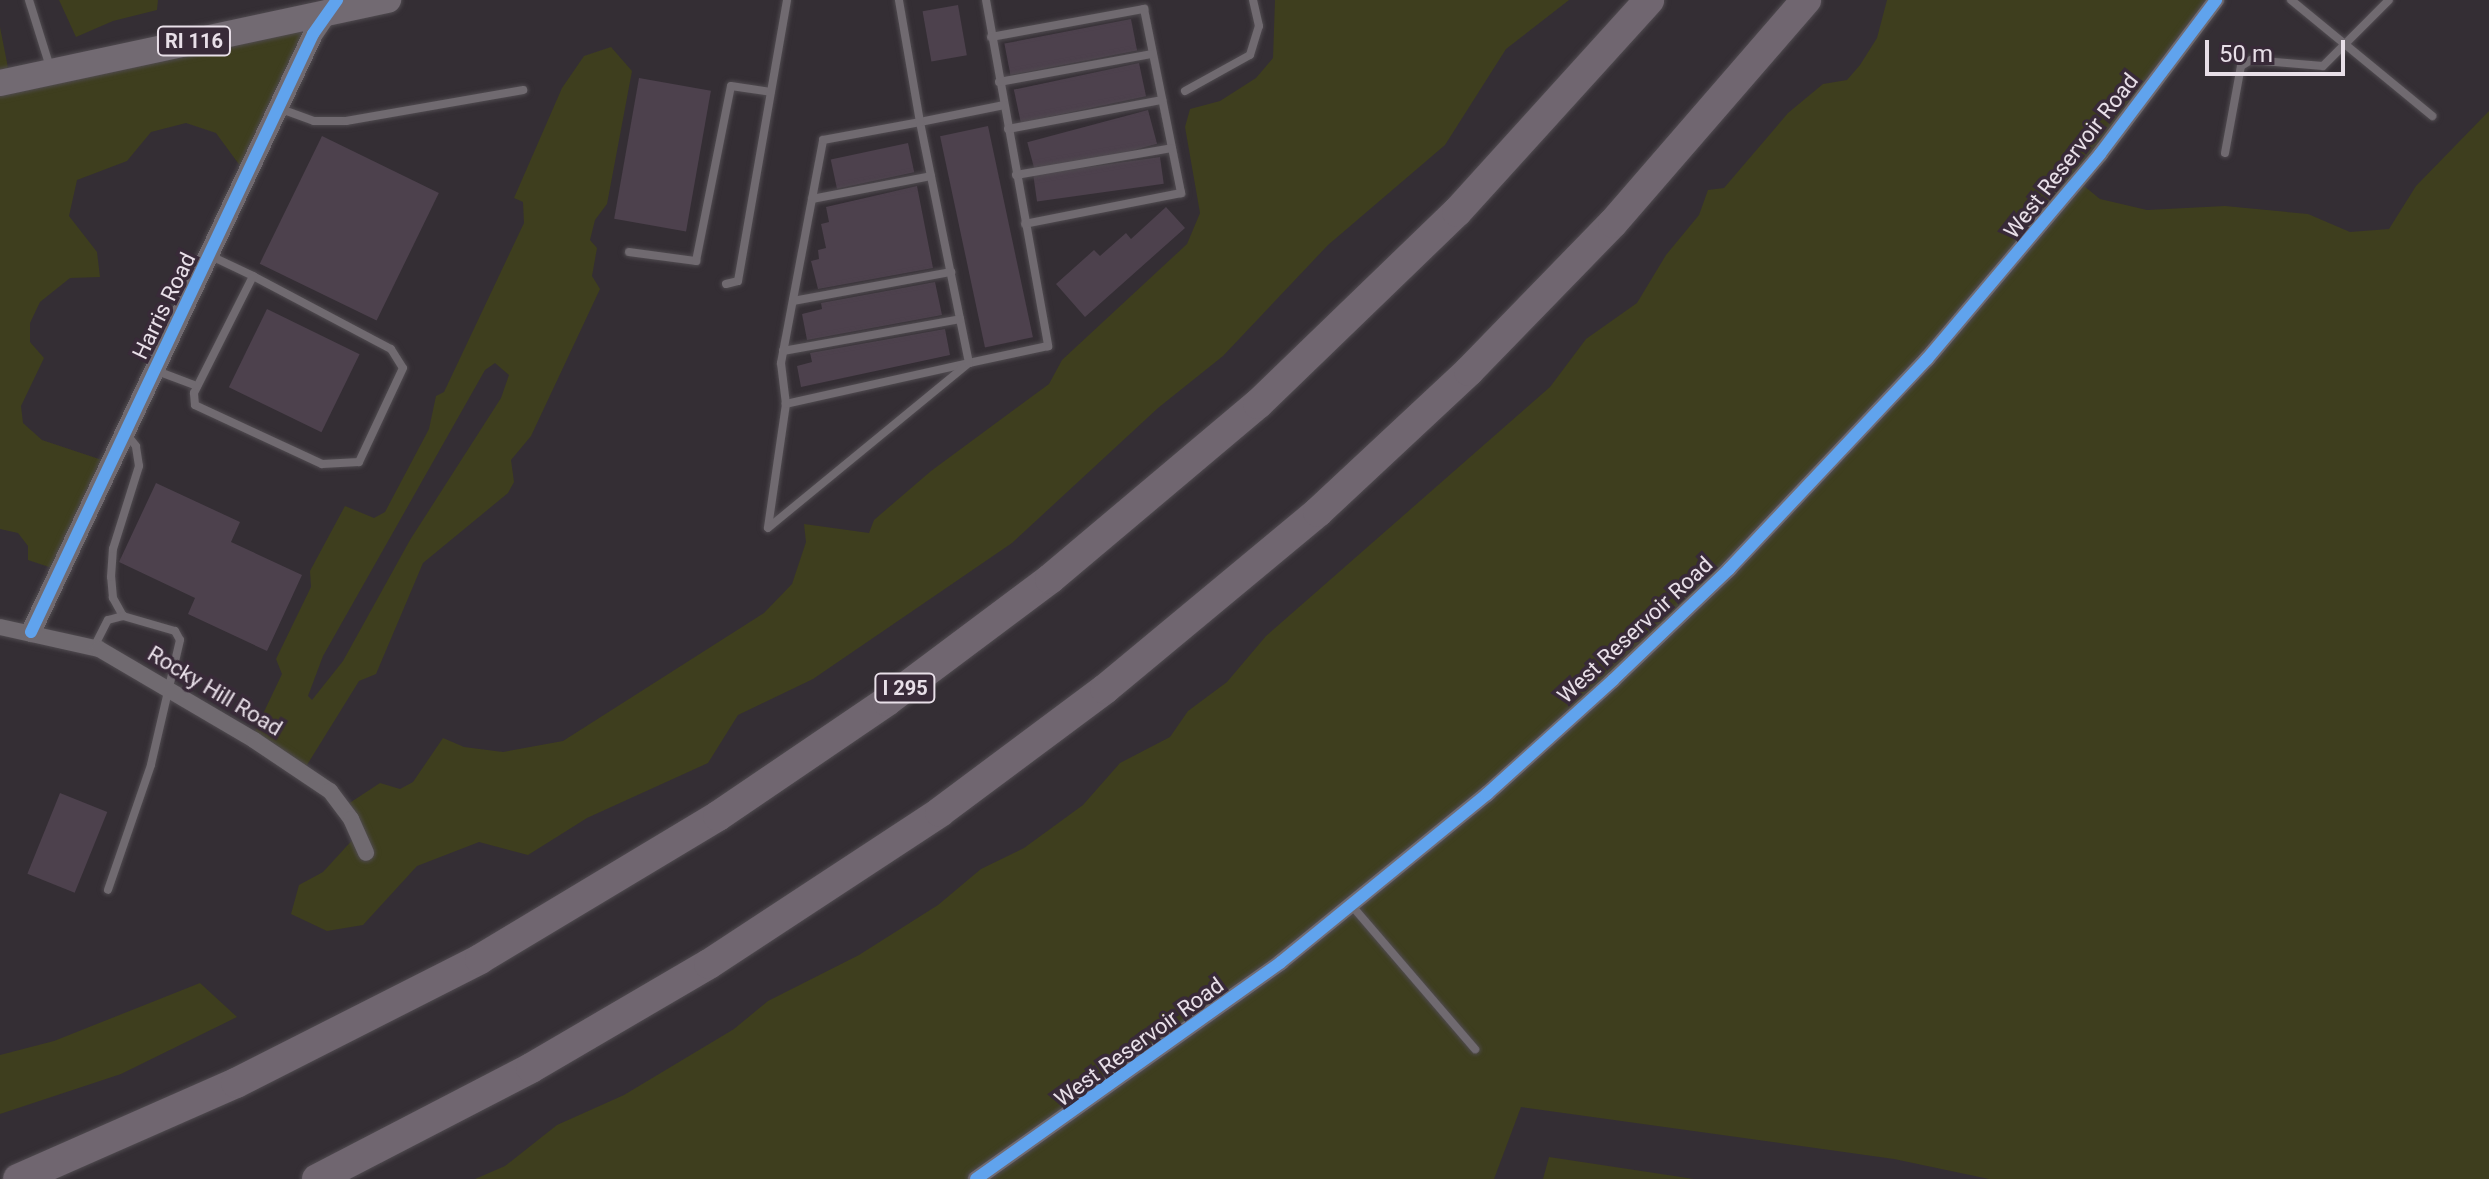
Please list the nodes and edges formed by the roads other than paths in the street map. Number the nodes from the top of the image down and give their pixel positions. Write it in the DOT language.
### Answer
graph roads {
  1 [pos="29,0"];
  2 [pos="388,0"];
  3 [pos="787,0"];
  4 [pos="899,0"];
  5 [pos="986,0"];
  6 [pos="1253,0"];
  7 [pos="1649,0"];
  8 [pos="1806,0"];
  9 [pos="2216,0"];
  10 [pos="2291,0"];
  11 [pos="2389,0"];
  12 [pos="332,6"];
  13 [pos="991,37"];
  14 [pos="2344,44"];
  15 [pos="1152,54"];
  16 [pos="51,72"];
  17 [pos="999,82"];
  18 [pos="0,83"];
  19 [pos="523,90"];
  20 [pos="1185,91"];
  21 [pos="771,92"];
  22 [pos="1162,100"];
  23 [pos="1004,105"];
  24 [pos="281,109"];
  25 [pos="2432,116"];
  26 [pos="920,122"];
  27 [pos="1008,129"];
  28 [pos="1172,148"];
  29 [pos="2225,153"];
  30 [pos="1016,175"];
  31 [pos="931,176"];
  32 [pos="812,199"];
  33 [pos="1025,224"];
  34 [pos="629,252"];
  35 [pos="210,255"];
  36 [pos="951,272"];
  37 [pos="253,276"];
  38 [pos="726,284"];
  39 [pos="793,301"];
  40 [pos="960,319"];
  41 [pos="783,351"];
  42 [pos="969,363"];
  43 [pos="154,370"];
  44 [pos="197,386"];
  45 [pos="786,404"];
  46 [pos="125,432"];
  47 [pos="123,616"];
  48 [pos="0,627"];
  49 [pos="31,632"];
  50 [pos="94,647"];
  51 [pos="168,687"];
  52 [pos="366,853"];
  53 [pos="108,890"];
  54 [pos="1352,906"];
  55 [pos="1475,1049"];
  56 [pos="18,1179"];
  57 [pos="317,1179"];
  58 [pos="976,1179"];
  1 -- 16 [label="lane"];
  2 -- 12 [label="main road, RI 116"];
  3 -- 21 [label="lane"];
  4 -- 26 [label="lane"];
  5 -- 13 [label="lane"];
  6 -- 20 [label="lane"];
  7 -- 56 [label="highway, I 295"];
  8 -- 57 [label="highway"];
  9 -- 54 [label="street, West Reservoir Road"];
  10 -- 14 [label="lane"];
  11 -- 14 [label="lane"];
  12 -- 16 [label="main road, RI 116"];
  12 -- 24 [label="street, Harris Road"];
  13 -- 15 [label="lane"];
  13 -- 17 [label="lane"];
  14 -- 25 [label="lane"];
  14 -- 29 [label="lane"];
  15 -- 17 [label="lane"];
  15 -- 22 [label="lane"];
  16 -- 18 [label="main road, RI 116"];
  17 -- 23 [label="lane"];
  19 -- 24 [label="lane"];
  21 -- 34 [label="lane"];
  21 -- 38 [label="lane"];
  22 -- 27 [label="lane"];
  22 -- 28 [label="lane"];
  23 -- 26 [label="lane"];
  23 -- 27 [label="lane"];
  24 -- 35 [label="street, Harris Road"];
  26 -- 31 [label="lane"];
  26 -- 32 [label="lane"];
  27 -- 30 [label="lane"];
  28 -- 30 [label="lane"];
  28 -- 33 [label="lane"];
  30 -- 33 [label="lane"];
  31 -- 32 [label="lane"];
  31 -- 36 [label="lane"];
  32 -- 39 [label="lane"];
  33 -- 42 [label="lane"];
  35 -- 37 [label="lane"];
  35 -- 43 [label="street, Harris Road"];
  36 -- 39 [label="lane"];
  36 -- 40 [label="lane"];
  37 -- 44 [label="lane"];
  37 -- 44 [label="lane"];
  39 -- 41 [label="lane"];
  40 -- 41 [label="lane"];
  40 -- 42 [label="lane"];
  41 -- 45 [label="lane"];
  42 -- 45 [label="lane"];
  42 -- 45 [label="lane"];
  43 -- 44 [label="lane"];
  43 -- 46 [label="street, Harris Road"];
  46 -- 47 [label="lane"];
  46 -- 49 [label="street, Harris Road"];
  47 -- 50 [label="lane"];
  47 -- 51 [label="lane"];
  48 -- 49 [label="street, Rocky Hill Road"];
  49 -- 50 [label="street, Rocky Hill Road"];
  50 -- 51 [label="street, Rocky Hill Road"];
  51 -- 52 [label="street, Rocky Hill Road"];
  51 -- 53 [label="lane"];
  54 -- 55 [label="lane"];
  54 -- 58 [label="street, West Reservoir Road"];
}
